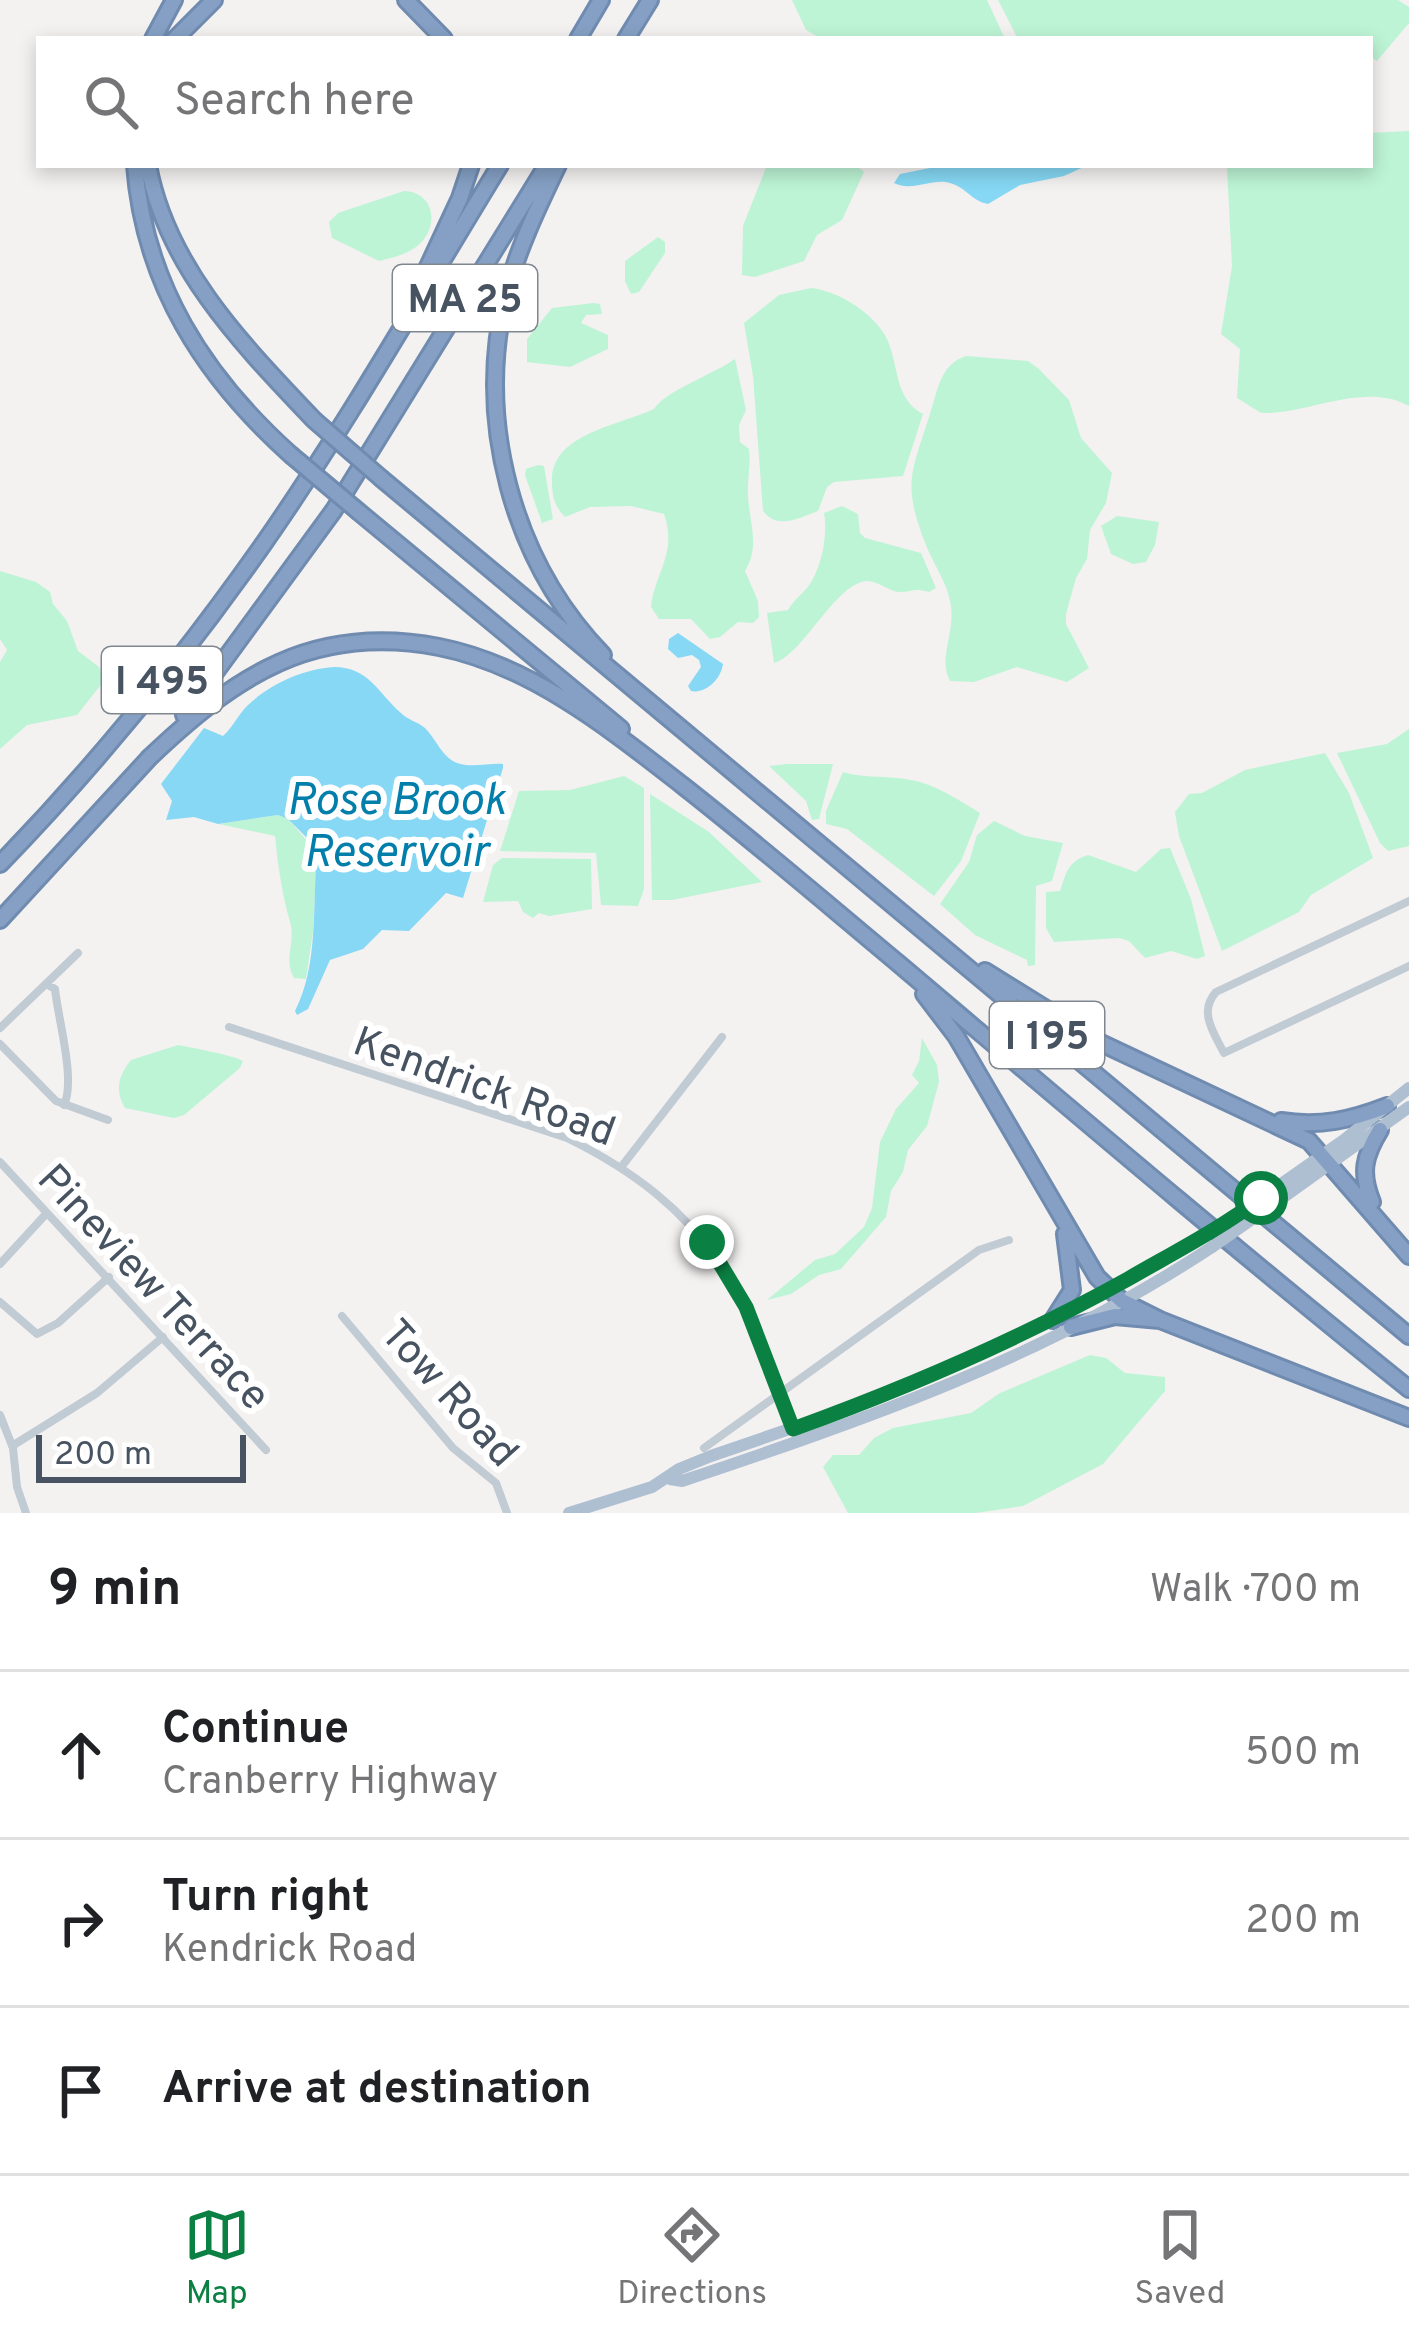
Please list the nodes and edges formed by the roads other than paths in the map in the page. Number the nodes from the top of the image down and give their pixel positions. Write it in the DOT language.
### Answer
graph roads {
  1 [pos="174,0"];
  2 [pos="214,0"];
  3 [pos="406,0"];
  4 [pos="601,0"];
  5 [pos="650,0"];
  6 [pos="155,36"];
  7 [pos="178,36"];
  8 [pos="441,36"];
  9 [pos="580,36"];
  10 [pos="628,36"];
  11 [pos="136,168"];
  12 [pos="149,168"];
  13 [pos="469,168"];
  14 [pos="498,168"];
  15 [pos="545,168"];
  16 [pos="557,168"];
  17 [pos="386,352"];
  18 [pos="709,751"];
  19 [pos="148,759"];
  20 [pos="673,778"];
  21 [pos="0,864"];
  22 [pos="1409,901"];
  23 [pos="898,909"];
  24 [pos="0,920"];
  25 [pos="884,951"];
  26 [pos="78,953"];
  27 [pos="1409,966"];
  28 [pos="47,985"];
  29 [pos="229,1027"];
  30 [pos="0,1028"];
  31 [pos="722,1037"];
  32 [pos="0,1043"];
  33 [pos="1409,1088"];
  34 [pos="64,1106"];
  35 [pos="1387,1106"];
  36 [pos="1409,1107"];
  37 [pos="1252,1115"];
  38 [pos="108,1120"];
  39 [pos="1380,1130"];
  40 [pos="1328,1159"];
  41 [pos="0,1162"];
  42 [pos="622,1166"];
  43 [pos="46,1214"];
  44 [pos="1383,1222"];
  45 [pos="1063,1223"];
  46 [pos="1009,1240"];
  47 [pos="1206,1242"];
  48 [pos="1409,1256"];
  49 [pos="0,1264"];
  50 [pos="109,1277"];
  51 [pos="1109,1289"];
  52 [pos="1122,1301"];
  53 [pos="0,1302"];
  54 [pos="342,1316"];
  55 [pos="1053,1320"];
  56 [pos="1160,1320"];
  57 [pos="1071,1327"];
  58 [pos="163,1336"];
  59 [pos="1409,1336"];
  60 [pos="1409,1389"];
  61 [pos="782,1393"];
  62 [pos="0,1415"];
  63 [pos="1409,1418"];
  64 [pos="795,1435"];
  65 [pos="12,1446"];
  66 [pos="704,1448"];
  67 [pos="266,1450"];
  68 [pos="26,1513"];
  69 [pos="507,1513"];
  70 [pos="569,1513"];
  1 -- 6 [label="highway"];
  2 -- 7 [label="highway"];
  3 -- 8 [label="highway"];
  4 -- 9 [label="highway"];
  5 -- 10 [label="highway"];
  11 -- 20 [label="highway, bridge"];
  12 -- 18 [label="highway, bridge"];
  13 -- 17 [label="highway"];
  14 -- 17 [label="highway, MA 25"];
  15 -- 19 [label="highway, MA 25"];
  16 -- 18 [label="highway"];
  17 -- 21 [label="highway, I 495"];
  18 -- 23 [label="highway, I 195"];
  19 -- 20 [label="highway"];
  19 -- 24 [label="highway, I 495"];
  20 -- 25 [label="highway, I 195"];
  22 -- 27 [label="street"];
  23 -- 37 [label="highway"];
  23 -- 59 [label="highway, I 195"];
  25 -- 45 [label="highway"];
  25 -- 60 [label="highway, I 195"];
  26 -- 28 [label="street"];
  28 -- 30 [label="street"];
  28 -- 34 [label="street"];
  29 -- 42 [label="street, Kendrick Road"];
  31 -- 42 [label="street"];
  32 -- 34 [label="street"];
  33 -- 35 [label="main road"];
  34 -- 38 [label="street"];
  35 -- 37 [label="highway"];
  35 -- 40 [label="main road"];
  36 -- 39 [label="main road"];
  37 -- 40 [label="highway"];
  39 -- 40 [label="main road"];
  39 -- 44 [label="highway"];
  40 -- 44 [label="highway"];
  40 -- 47 [label="main road, bridge"];
  41 -- 43 [label="street, Pineview Terrace"];
  42 -- 61 [label="street, Kendrick Road"];
  43 -- 49 [label="street"];
  43 -- 50 [label="street, Pineview Terrace"];
  44 -- 48 [label="highway"];
  45 -- 51 [label="highway"];
  45 -- 55 [label="highway"];
  46 -- 61 [label="street"];
  47 -- 51 [label="main road"];
  47 -- 52 [label="main road"];
  50 -- 53 [label="street"];
  50 -- 58 [label="street, Pineview Terrace"];
  51 -- 52 [label="highway"];
  51 -- 55 [label="main road"];
  52 -- 56 [label="highway"];
  52 -- 57 [label="main road"];
  54 -- 69 [label="street, Tow Road"];
  55 -- 64 [label="main road"];
  56 -- 57 [label="highway"];
  56 -- 63 [label="highway"];
  57 -- 64 [label="main road"];
  58 -- 65 [label="street"];
  58 -- 67 [label="street, Pineview Terrace"];
  61 -- 64 [label="street, Kendrick Road"];
  61 -- 66 [label="street"];
  62 -- 65 [label="street"];
  64 -- 70 [label="main road"];
  65 -- 68 [label="street"];
}
